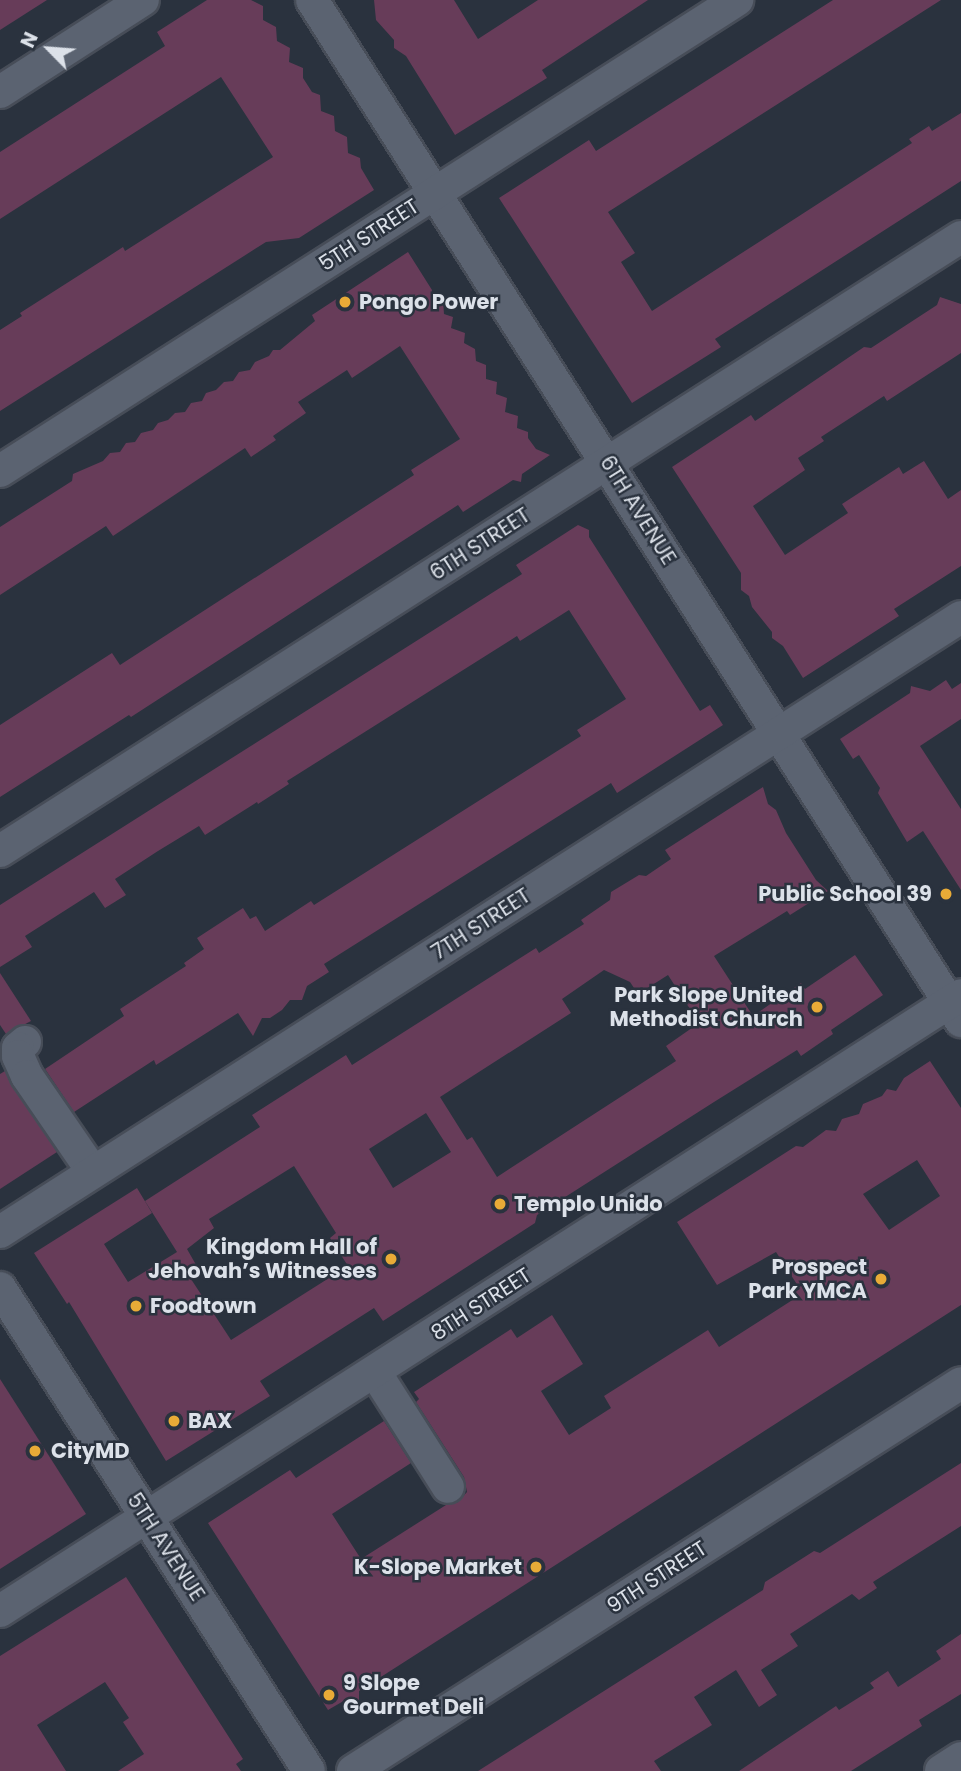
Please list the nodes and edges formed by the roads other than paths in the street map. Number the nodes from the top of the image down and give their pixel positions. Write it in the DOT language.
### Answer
graph roads {
  1 [pos="143,0"];
  2 [pos="312,0"];
  3 [pos="737,0"];
  4 [pos="0,92"];
  5 [pos="435,193"];
  6 [pos="961,237"];
  7 [pos="608,463"];
  8 [pos="0,471"];
  9 [pos="961,617"];
  10 [pos="780,733"];
  11 [pos="0,851"];
  12 [pos="957,1006"];
  13 [pos="25,1042"];
  14 [pos="93,1172"];
  15 [pos="0,1232"];
  16 [pos="0,1288"];
  17 [pos="375,1372"];
  18 [pos="961,1383"];
  19 [pos="447,1487"];
  20 [pos="147,1518"];
  21 [pos="0,1611"];
  22 [pos="961,1758"];
  23 [pos="309,1771"];
  24 [pos="353,1771"];
  25 [pos="941,1771"];
  1 -- 4 [label="street"];
  2 -- 5 [label="street, 6TH AVENUE"];
  3 -- 5 [label="street, 5TH STREET"];
  5 -- 7 [label="street, 6TH AVENUE"];
  5 -- 8 [label="street, 5TH STREET"];
  6 -- 7 [label="street, 6TH STREET"];
  7 -- 10 [label="street, 6TH AVENUE"];
  7 -- 11 [label="street, 6TH STREET"];
  9 -- 10 [label="street, 7TH STREET"];
  10 -- 12 [label="street, 6TH AVENUE"];
  10 -- 14 [label="street, 7TH STREET"];
  12 -- 17 [label="street, 8TH STREET"];
  13 -- 14 [label="street"];
  14 -- 15 [label="street, 7TH STREET"];
  16 -- 20 [label="street, 5TH AVENUE"];
  17 -- 19 [label="street"];
  17 -- 20 [label="street, 8TH STREET"];
  18 -- 24 [label="street, 9TH STREET"];
  20 -- 21 [label="street, 8TH STREET"];
  20 -- 23 [label="street, 5TH AVENUE"];
  22 -- 25 [label="street"];
}
